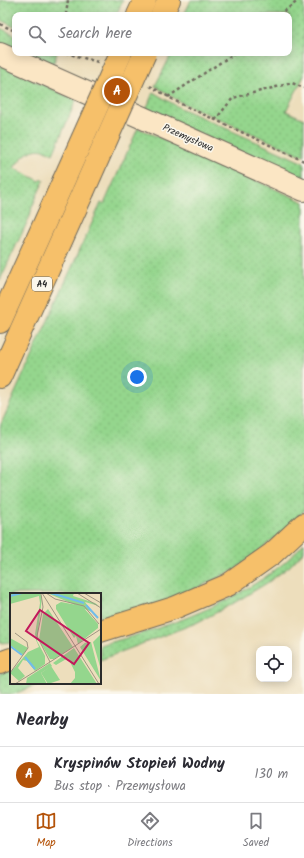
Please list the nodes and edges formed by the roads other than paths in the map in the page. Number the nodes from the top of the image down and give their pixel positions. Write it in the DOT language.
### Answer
graph roads {
  1 [pos="145,0"];
  2 [pos="169,0"];
  3 [pos="139,12"];
  4 [pos="163,12"];
  5 [pos="0,54"];
  6 [pos="145,56"];
  7 [pos="113,59"];
  8 [pos="304,190"];
  9 [pos="0,322"];
  10 [pos="0,377"];
  11 [pos="304,524"];
  12 [pos="101,631"];
  13 [pos="10,650"];
  14 [pos="0,651"];
  15 [pos="10,658"];
  16 [pos="0,663"];
  1 -- 3 [label="highway"];
  2 -- 4 [label="highway"];
  5 -- 8 [label="main road, Przemysłowa"];
  6 -- 10 [label="highway, A4, bridge"];
  7 -- 9 [label="highway, A4, bridge"];
  11 -- 12 [label="highway"];
  13 -- 14 [label="highway"];
  15 -- 16 [label="highway"];
}
